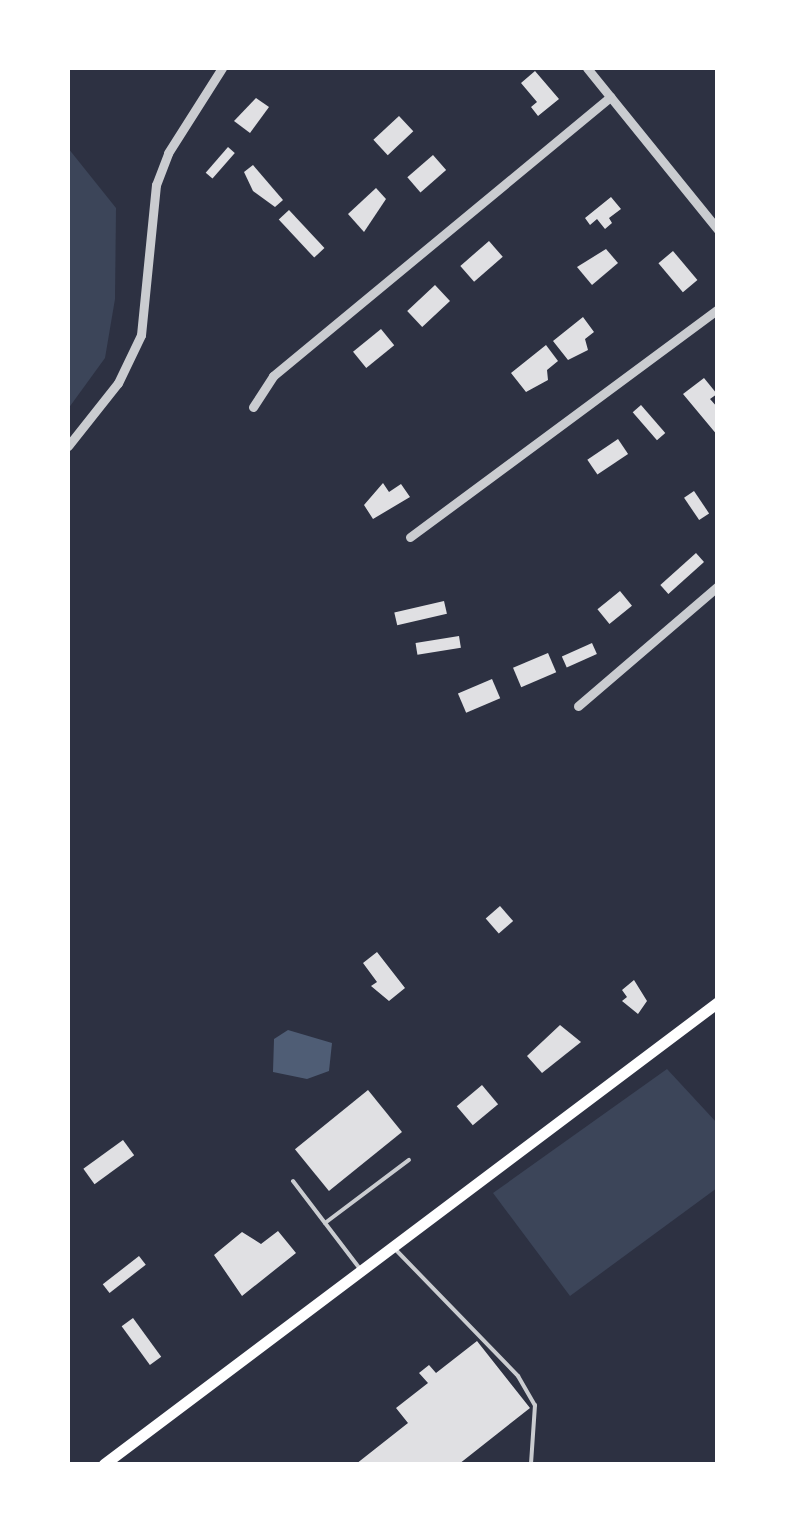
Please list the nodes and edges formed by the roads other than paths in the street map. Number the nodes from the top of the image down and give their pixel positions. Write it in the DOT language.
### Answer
graph roads {
  1 [pos="222,68"];
  2 [pos="587,68"];
  3 [pos="610,97"];
  4 [pos="718,230"];
  5 [pos="718,308"];
  6 [pos="253,407"];
  7 [pos="68,446"];
  8 [pos="410,537"];
  9 [pos="718,586"];
  10 [pos="578,706"];
  11 [pos="718,1002"];
  12 [pos="410,1160"];
  13 [pos="293,1181"];
  14 [pos="325,1223"];
  15 [pos="392,1245"];
  16 [pos="360,1270"];
  17 [pos="104,1464"];
  18 [pos="530,1464"];
  1 -- 7 [label="street"];
  2 -- 3 [label="street"];
  3 -- 4 [label="street"];
  3 -- 6 [label="street"];
  5 -- 8 [label="street"];
  9 -- 10 [label="street"];
  11 -- 15 [label="main road"];
  12 -- 14 [label="lane"];
  13 -- 14 [label="lane"];
  14 -- 16 [label="lane"];
  15 -- 16 [label="main road"];
  15 -- 18 [label="lane"];
  16 -- 17 [label="main road"];
}
